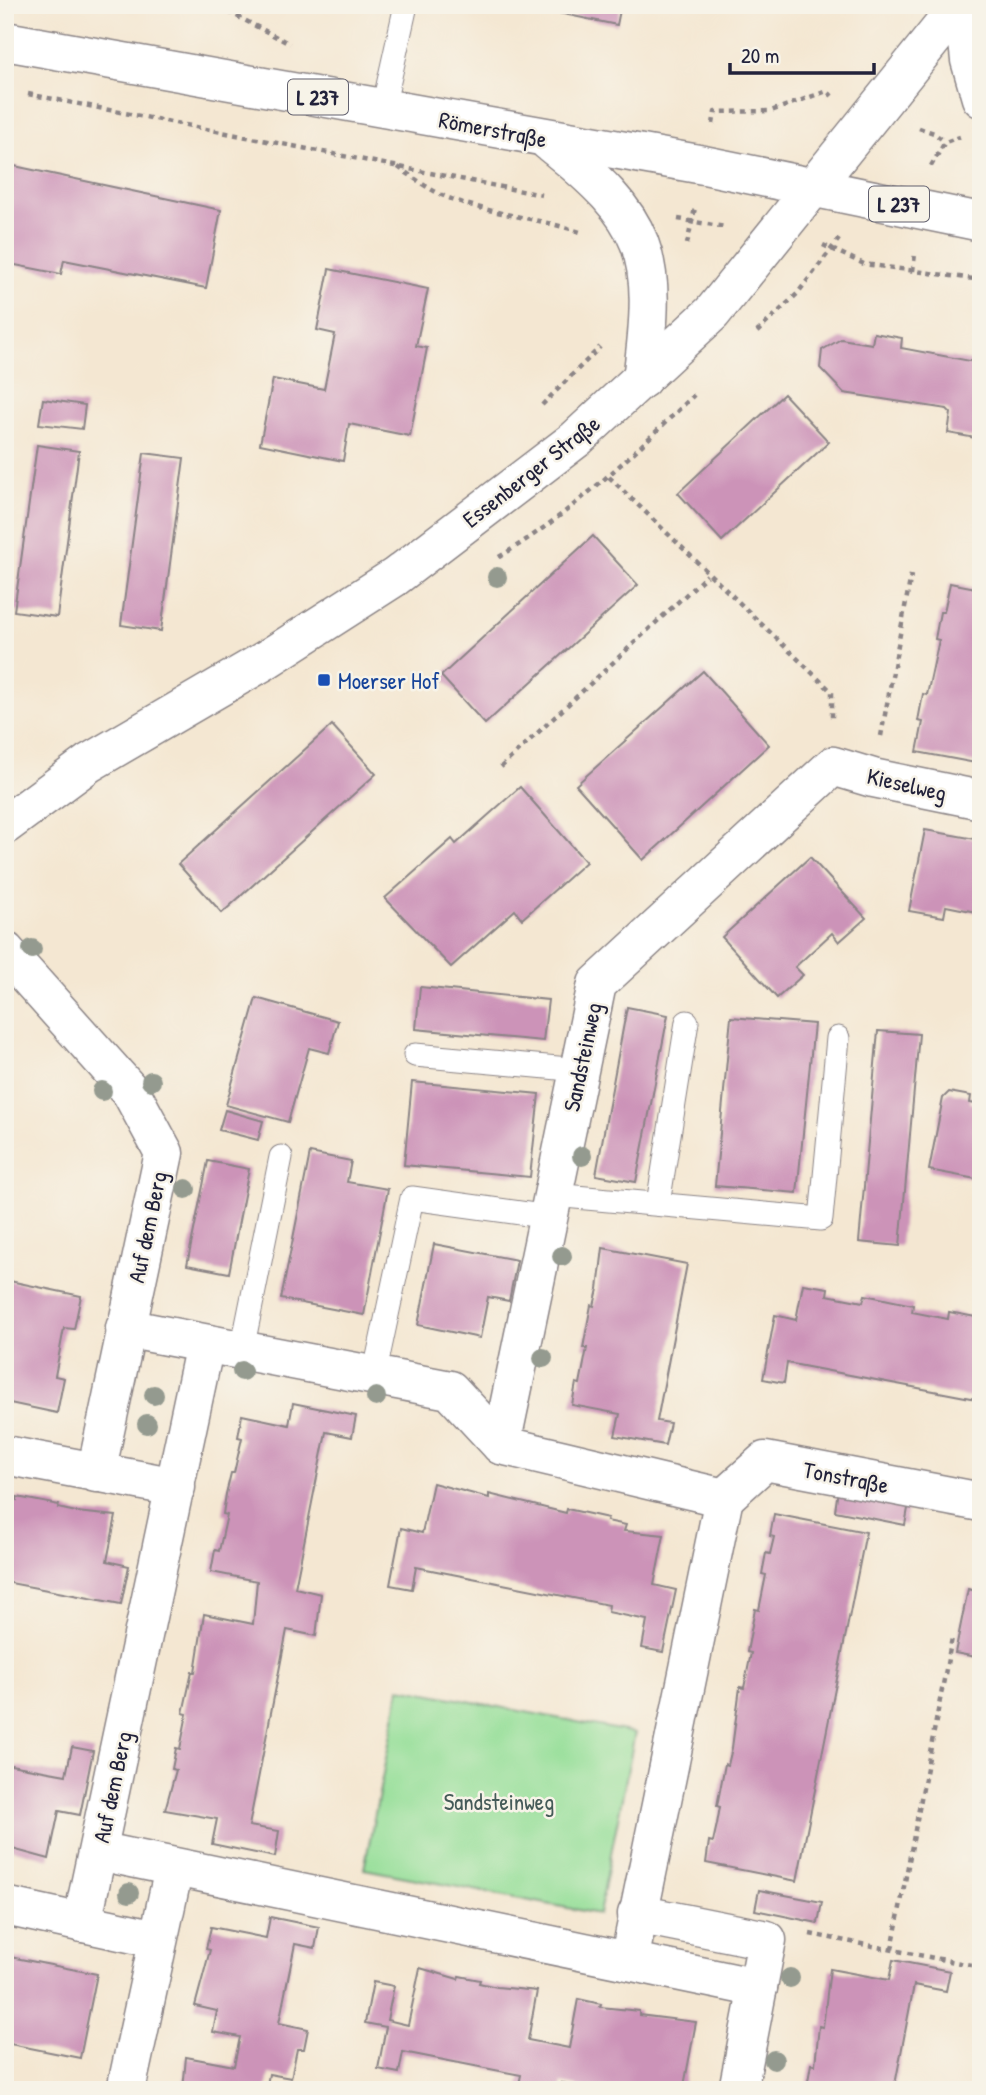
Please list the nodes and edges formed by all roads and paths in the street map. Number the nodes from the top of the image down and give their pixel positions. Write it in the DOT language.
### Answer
graph roads {
  1 [pos="406,5"];
  2 [pos="962,5"];
  3 [pos="5,41"];
  4 [pos="17,91"];
  5 [pos="981,98"];
  6 [pos="383,108"];
  7 [pos="546,139"];
  8 [pos="816,186"];
  9 [pos="981,222"];
  10 [pos="585,234"];
  11 [pos="831,249"];
  12 [pos="981,280"];
  13 [pos="642,379"];
  14 [pos="609,477"];
  15 [pos="707,575"];
  16 [pos="911,575"];
  17 [pos="833,766"];
  18 [pos="501,767"];
  19 [pos="873,778"];
  20 [pos="981,800"];
  21 [pos="5,825"];
  22 [pos="5,951"];
  23 [pos="687,1022"];
  24 [pos="838,1038"];
  25 [pos="415,1055"];
  26 [pos="580,1070"];
  27 [pos="281,1157"];
  28 [pos="658,1204"];
  29 [pos="551,1206"];
  30 [pos="125,1328"];
  31 [pos="205,1344"];
  32 [pos="242,1350"];
  33 [pos="374,1377"];
  34 [pos="501,1445"];
  35 [pos="5,1455"];
  36 [pos="96,1473"];
  37 [pos="176,1488"];
  38 [pos="724,1499"];
  39 [pos="981,1502"];
  40 [pos="952,1638"];
  41 [pos="98,1851"];
  42 [pos="174,1868"];
  43 [pos="5,1906"];
  44 [pos="637,1914"];
  45 [pos="82,1923"];
  46 [pos="157,1939"];
  47 [pos="767,1940"];
  48 [pos="892,1950"];
  49 [pos="629,1961"];
  50 [pos="981,1967"];
  51 [pos="758,1988"];
  52 [pos="126,2090"];
  53 [pos="738,2090"];
  1 -- 6 [label="lane"];
  2 -- 5 [label="street"];
  2 -- 8 [label="street, Essenberger Straße"];
  3 -- 6 [label="street, Römerstraße / L 237"];
  4 -- 10 [label="path"];
  6 -- 7 [label="street, Römerstraße / L 237"];
  7 -- 8 [label="street, Römerstraße / L 237"];
  7 -- 13 [label="street"];
  8 -- 9 [label="street, Römerstraße / L 237"];
  8 -- 13 [label="street, Essenberger Straße"];
  11 -- 12 [label="path"];
  13 -- 21 [label="street, Essenberger Straße"];
  14 -- 15 [label="path"];
  15 -- 17 [label="path"];
  15 -- 18 [label="path"];
  16 -- 19 [label="path"];
  17 -- 19 [label="street, Kieselweg"];
  17 -- 26 [label="street, Sandsteinweg"];
  19 -- 20 [label="street, Kieselweg"];
  22 -- 30 [label="street, Auf dem Berg"];
  23 -- 28 [label="lane"];
  24 -- 28 [label="lane"];
  25 -- 26 [label="lane"];
  26 -- 29 [label="street, Sandsteinweg"];
  27 -- 32 [label="lane"];
  28 -- 29 [label="lane"];
  29 -- 33 [label="lane"];
  29 -- 34 [label="street, Sandsteinweg"];
  30 -- 31 [label="street"];
  30 -- 36 [label="street, Auf dem Berg"];
  31 -- 32 [label="street"];
  31 -- 37 [label="street, Auf dem Berg"];
  32 -- 33 [label="street"];
  33 -- 34 [label="street"];
  34 -- 38 [label="street"];
  35 -- 36 [label="street"];
  36 -- 37 [label="street"];
  37 -- 41 [label="street, Auf dem Berg"];
  38 -- 39 [label="street, Tonstraße"];
  38 -- 44 [label="street"];
  40 -- 48 [label="path"];
  41 -- 42 [label="street"];
  41 -- 45 [label="street, Auf dem Berg"];
  42 -- 46 [label="street"];
  42 -- 49 [label="street"];
  43 -- 45 [label="street"];
  44 -- 47 [label="street"];
  44 -- 49 [label="street"];
  45 -- 46 [label="street"];
  46 -- 52 [label="street"];
  47 -- 48 [label="path"];
  47 -- 51 [label="street"];
  48 -- 50 [label="path"];
  49 -- 51 [label="street"];
  51 -- 53 [label="street"];
}
